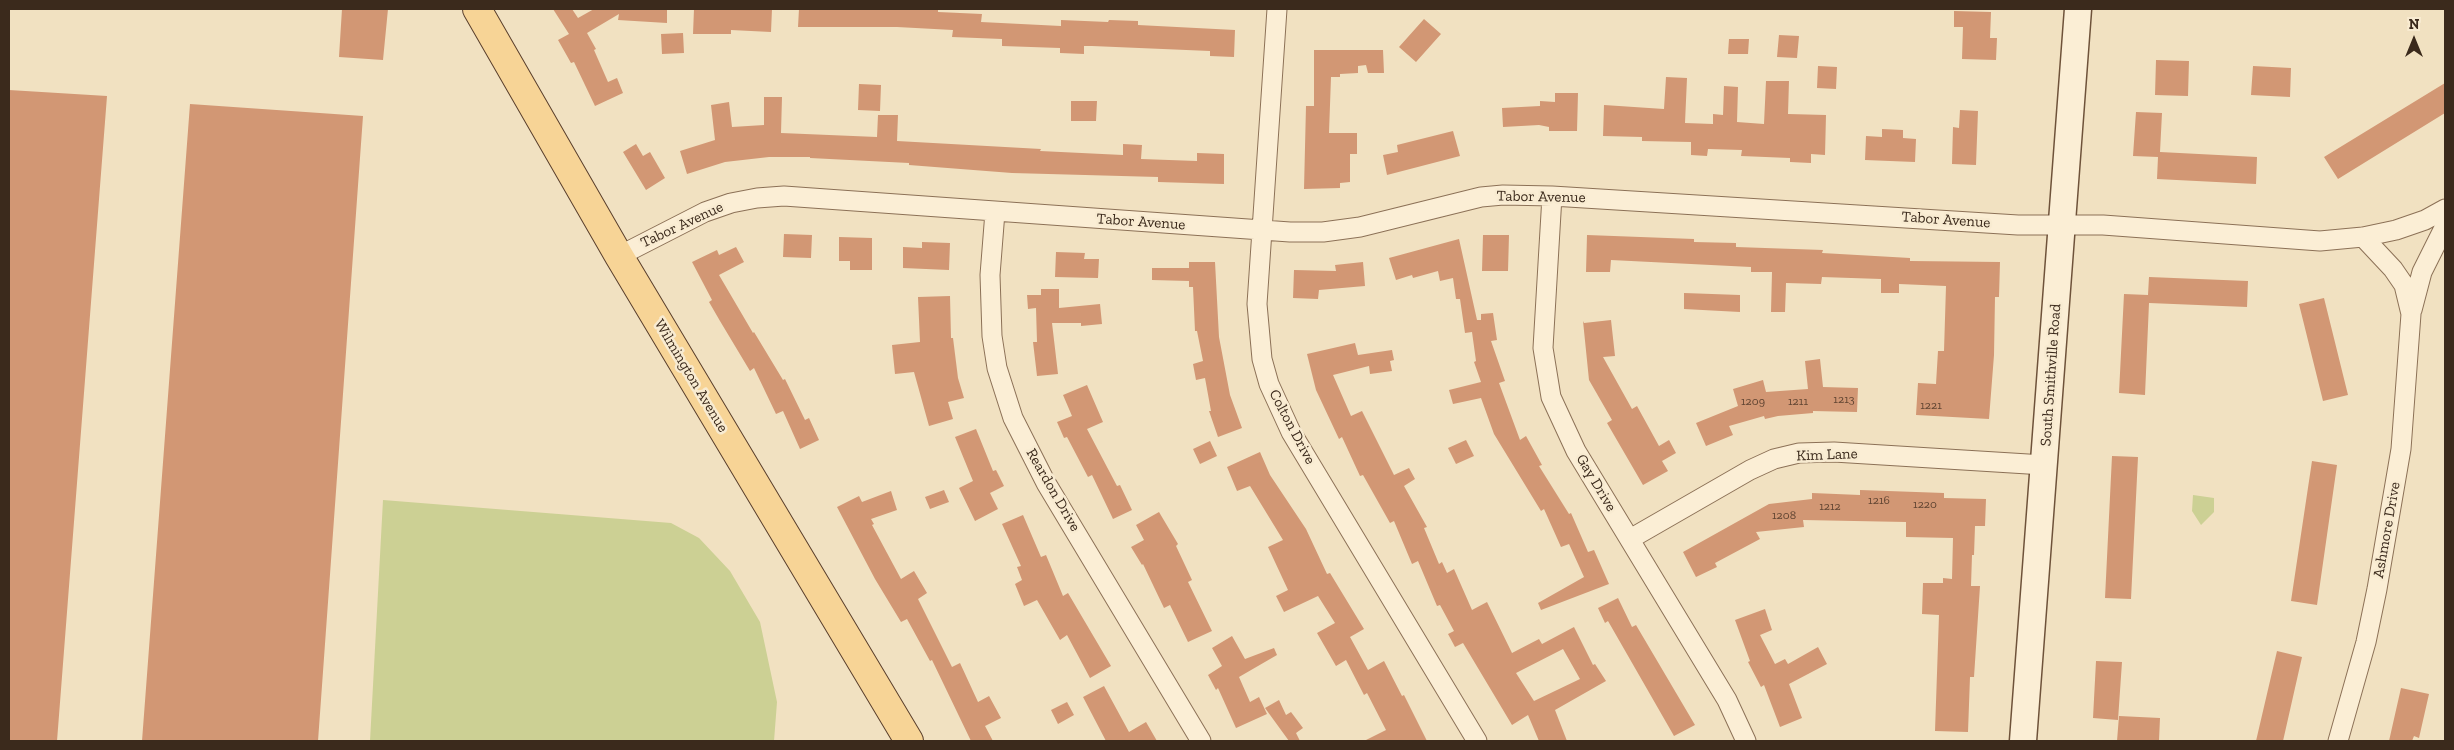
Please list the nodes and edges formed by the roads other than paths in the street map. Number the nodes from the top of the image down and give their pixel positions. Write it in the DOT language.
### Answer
graph roads {
  1 [pos="477,9"];
  2 [pos="1278,9"];
  3 [pos="2078,9"];
  4 [pos="1552,196"];
  5 [pos="2445,209"];
  6 [pos="995,212"];
  7 [pos="2062,223"];
  8 [pos="2445,226"];
  9 [pos="1261,230"];
  10 [pos="2364,238"];
  11 [pos="619,256"];
  12 [pos="2411,314"];
  13 [pos="2044,466"];
  14 [pos="1630,540"];
  15 [pos="909,741"];
  16 [pos="1202,741"];
  17 [pos="1477,741"];
  18 [pos="1746,741"];
  19 [pos="2023,741"];
  20 [pos="2338,741"];
  1 -- 11 [label="main road, Wilmington Avenue"];
  2 -- 9 [label="street, Colton Drive"];
  3 -- 7 [label="main road, South Smithville Road"];
  4 -- 7 [label="street, Tabor Avenue"];
  4 -- 9 [label="street, Tabor Avenue"];
  4 -- 14 [label="street, Gay Drive"];
  5 -- 10 [label="street, Tabor Avenue"];
  6 -- 9 [label="street, Tabor Avenue"];
  6 -- 11 [label="street, Tabor Avenue"];
  6 -- 16 [label="street, Reardon Drive"];
  7 -- 10 [label="street, Tabor Avenue"];
  7 -- 13 [label="main road, South Smithville Road"];
  8 -- 12 [label="street, Ashmore Drive"];
  9 -- 17 [label="street, Colton Drive"];
  10 -- 12 [label="street, Ashmore Drive"];
  11 -- 15 [label="main road, Wilmington Avenue"];
  12 -- 20 [label="street, Ashmore Drive"];
  13 -- 14 [label="street, Kim Lane"];
  13 -- 19 [label="main road, South Smithville Road"];
  14 -- 18 [label="street, Gay Drive"];
}
